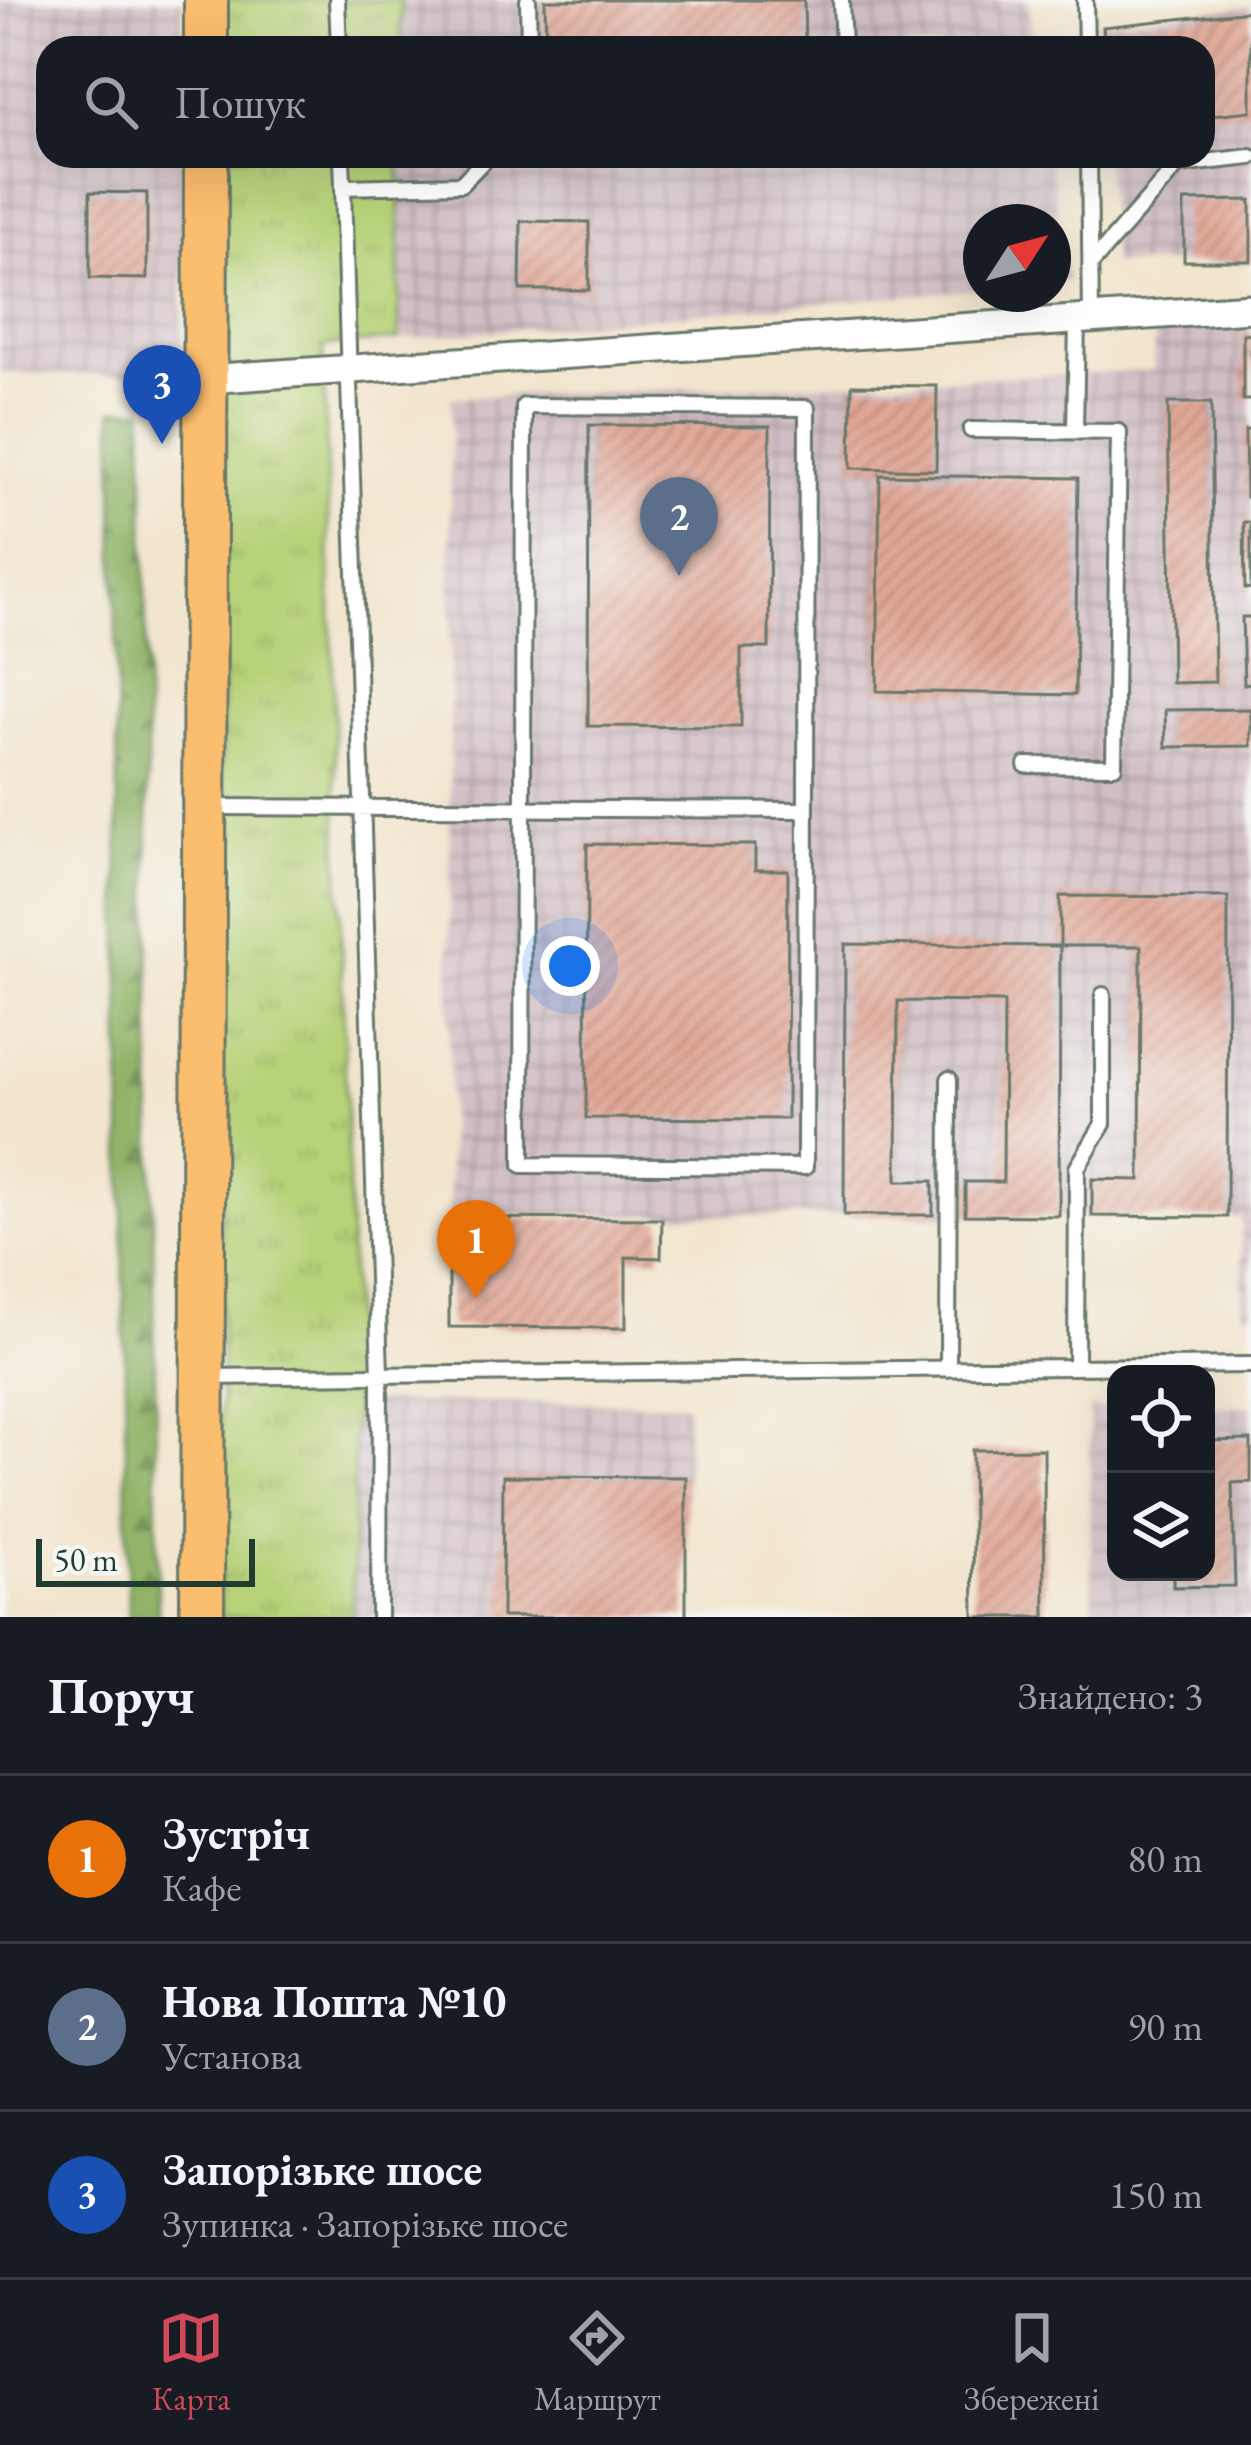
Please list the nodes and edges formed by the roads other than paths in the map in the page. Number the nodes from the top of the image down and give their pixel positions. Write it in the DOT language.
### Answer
graph roads {
  1 [pos="206,0"];
  2 [pos="337,0"];
  3 [pos="528,0"];
  4 [pos="842,0"];
  5 [pos="1085,0"];
  6 [pos="206,36"];
  7 [pos="338,36"];
  8 [pos="529,36"];
  9 [pos="843,36"];
  10 [pos="1086,36"];
  11 [pos="1251,157"];
  12 [pos="1215,161"];
  13 [pos="206,168"];
  14 [pos="342,168"];
  15 [pos="476,168"];
  16 [pos="1089,168"];
  17 [pos="1175,168"];
  18 [pos="343,187"];
  19 [pos="1091,265"];
  20 [pos="1251,308"];
  21 [pos="1084,318"];
  22 [pos="349,369"];
  23 [pos="205,379"];
  24 [pos="970,430"];
  25 [pos="1075,431"];
  26 [pos="1026,765"];
  27 [pos="204,807"];
  28 [pos="362,807"];
  29 [pos="523,808"];
  30 [pos="805,810"];
  31 [pos="1103,995"];
  32 [pos="949,1079"];
  33 [pos="1251,1365"];
  34 [pos="1076,1367"];
  35 [pos="948,1369"];
  36 [pos="380,1375"];
  37 [pos="202,1377"];
  38 [pos="202,1617"];
  39 [pos="379,1617"];
  1 -- 6 [label="main road"];
  2 -- 7 [label="lane"];
  3 -- 8 [label="lane"];
  4 -- 9 [label="lane"];
  5 -- 10 [label="lane"];
  11 -- 12 [label="lane"];
  13 -- 23 [label="main road"];
  14 -- 18 [label="lane"];
  15 -- 18 [label="lane"];
  16 -- 19 [label="lane"];
  17 -- 19 [label="lane"];
  18 -- 22 [label="lane"];
  19 -- 21 [label="lane"];
  20 -- 21 [label="street"];
  21 -- 22 [label="street"];
  21 -- 25 [label="lane"];
  22 -- 23 [label="street"];
  22 -- 28 [label="lane"];
  23 -- 27 [label="main road"];
  24 -- 25 [label="lane"];
  25 -- 26 [label="lane"];
  27 -- 28 [label="lane"];
  27 -- 37 [label="main road"];
  28 -- 29 [label="lane"];
  28 -- 36 [label="lane"];
  29 -- 30 [label="lane"];
  29 -- 30 [label="lane"];
  29 -- 30 [label="lane"];
  31 -- 34 [label="lane"];
  32 -- 35 [label="lane"];
  33 -- 34 [label="lane"];
  34 -- 35 [label="lane"];
  35 -- 36 [label="lane"];
  36 -- 37 [label="lane"];
  36 -- 39 [label="lane"];
  37 -- 38 [label="main road"];
}
